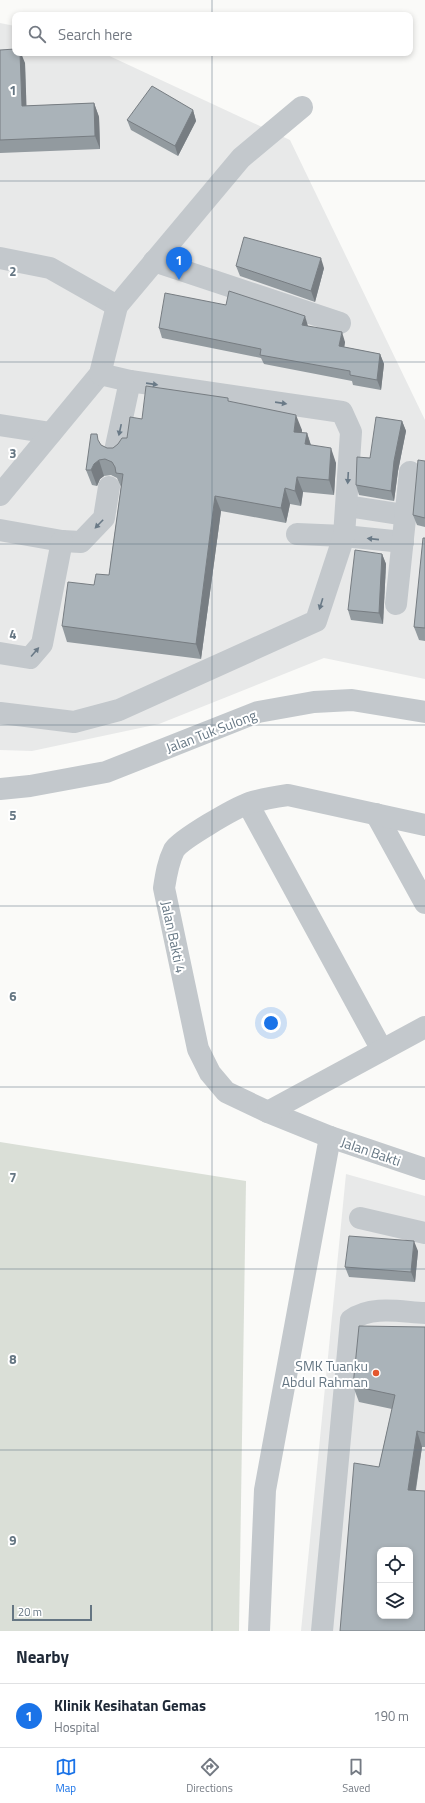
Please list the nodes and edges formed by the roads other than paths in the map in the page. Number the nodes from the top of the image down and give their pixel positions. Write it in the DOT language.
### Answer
graph roads {
  1 [pos="302,107"];
  2 [pos="0,258"];
  3 [pos="154,261"];
  4 [pos="117,306"];
  5 [pos="340,323"];
  6 [pos="100,374"];
  7 [pos="130,381"];
  8 [pos="0,425"];
  9 [pos="51,433"];
  10 [pos="115,451"];
  11 [pos="410,472"];
  12 [pos="110,487"];
  13 [pos="0,495"];
  14 [pos="347,506"];
  15 [pos="405,515"];
  16 [pos="0,530"];
  17 [pos="297,534"];
  18 [pos="344,536"];
  19 [pos="62,540"];
  20 [pos="403,542"];
  21 [pos="396,604"];
  22 [pos="0,653"];
  23 [pos="425,712"];
  24 [pos="0,713"];
  25 [pos="0,789"];
  26 [pos="248,804"];
  27 [pos="376,814"];
  28 [pos="425,825"];
  29 [pos="425,904"];
  30 [pos="425,1027"];
  31 [pos="382,1050"];
  32 [pos="268,1112"];
  33 [pos="324,1134"];
  34 [pos="425,1169"];
  35 [pos="360,1218"];
  36 [pos="425,1233"];
  37 [pos="425,1313"];
  38 [pos="259,1631"];
  39 [pos="322,1631"];
  1 -- 3 [label="street"];
  2 -- 4 [label="street"];
  3 -- 4 [label="street"];
  3 -- 5 [label="street"];
  4 -- 6 [label="street"];
  6 -- 7 [label="street"];
  6 -- 9 [label="street"];
  7 -- 10 [label="street, one-way"];
  7 -- 14 [label="street, one-way"];
  8 -- 9 [label="street"];
  9 -- 13 [label="street"];
  11 -- 15 [label="street"];
  12 -- 19 [label="street, one-way"];
  14 -- 15 [label="street"];
  14 -- 18 [label="street"];
  15 -- 20 [label="street"];
  16 -- 19 [label="street"];
  17 -- 18 [label="street"];
  20 -- 18 [label="street, one-way"];
  18 -- 24 [label="street, one-way"];
  22 -- 19 [label="street, one-way"];
  20 -- 21 [label="street"];
  23 -- 25 [label="street, Jalan Tuk Sulong"];
  26 -- 27 [label="street, Jalan Bakti 4"];
  26 -- 31 [label="street"];
  26 -- 32 [label="street, Jalan Bakti 4"];
  27 -- 28 [label="street, Jalan Bakti 4"];
  27 -- 29 [label="street"];
  30 -- 31 [label="street"];
  31 -- 32 [label="street"];
  32 -- 33 [label="street, Jalan Bakti 4"];
  33 -- 34 [label="street, Jalan Bakti"];
  33 -- 38 [label="street"];
  35 -- 36 [label="street"];
  37 -- 39 [label="street"];
}
